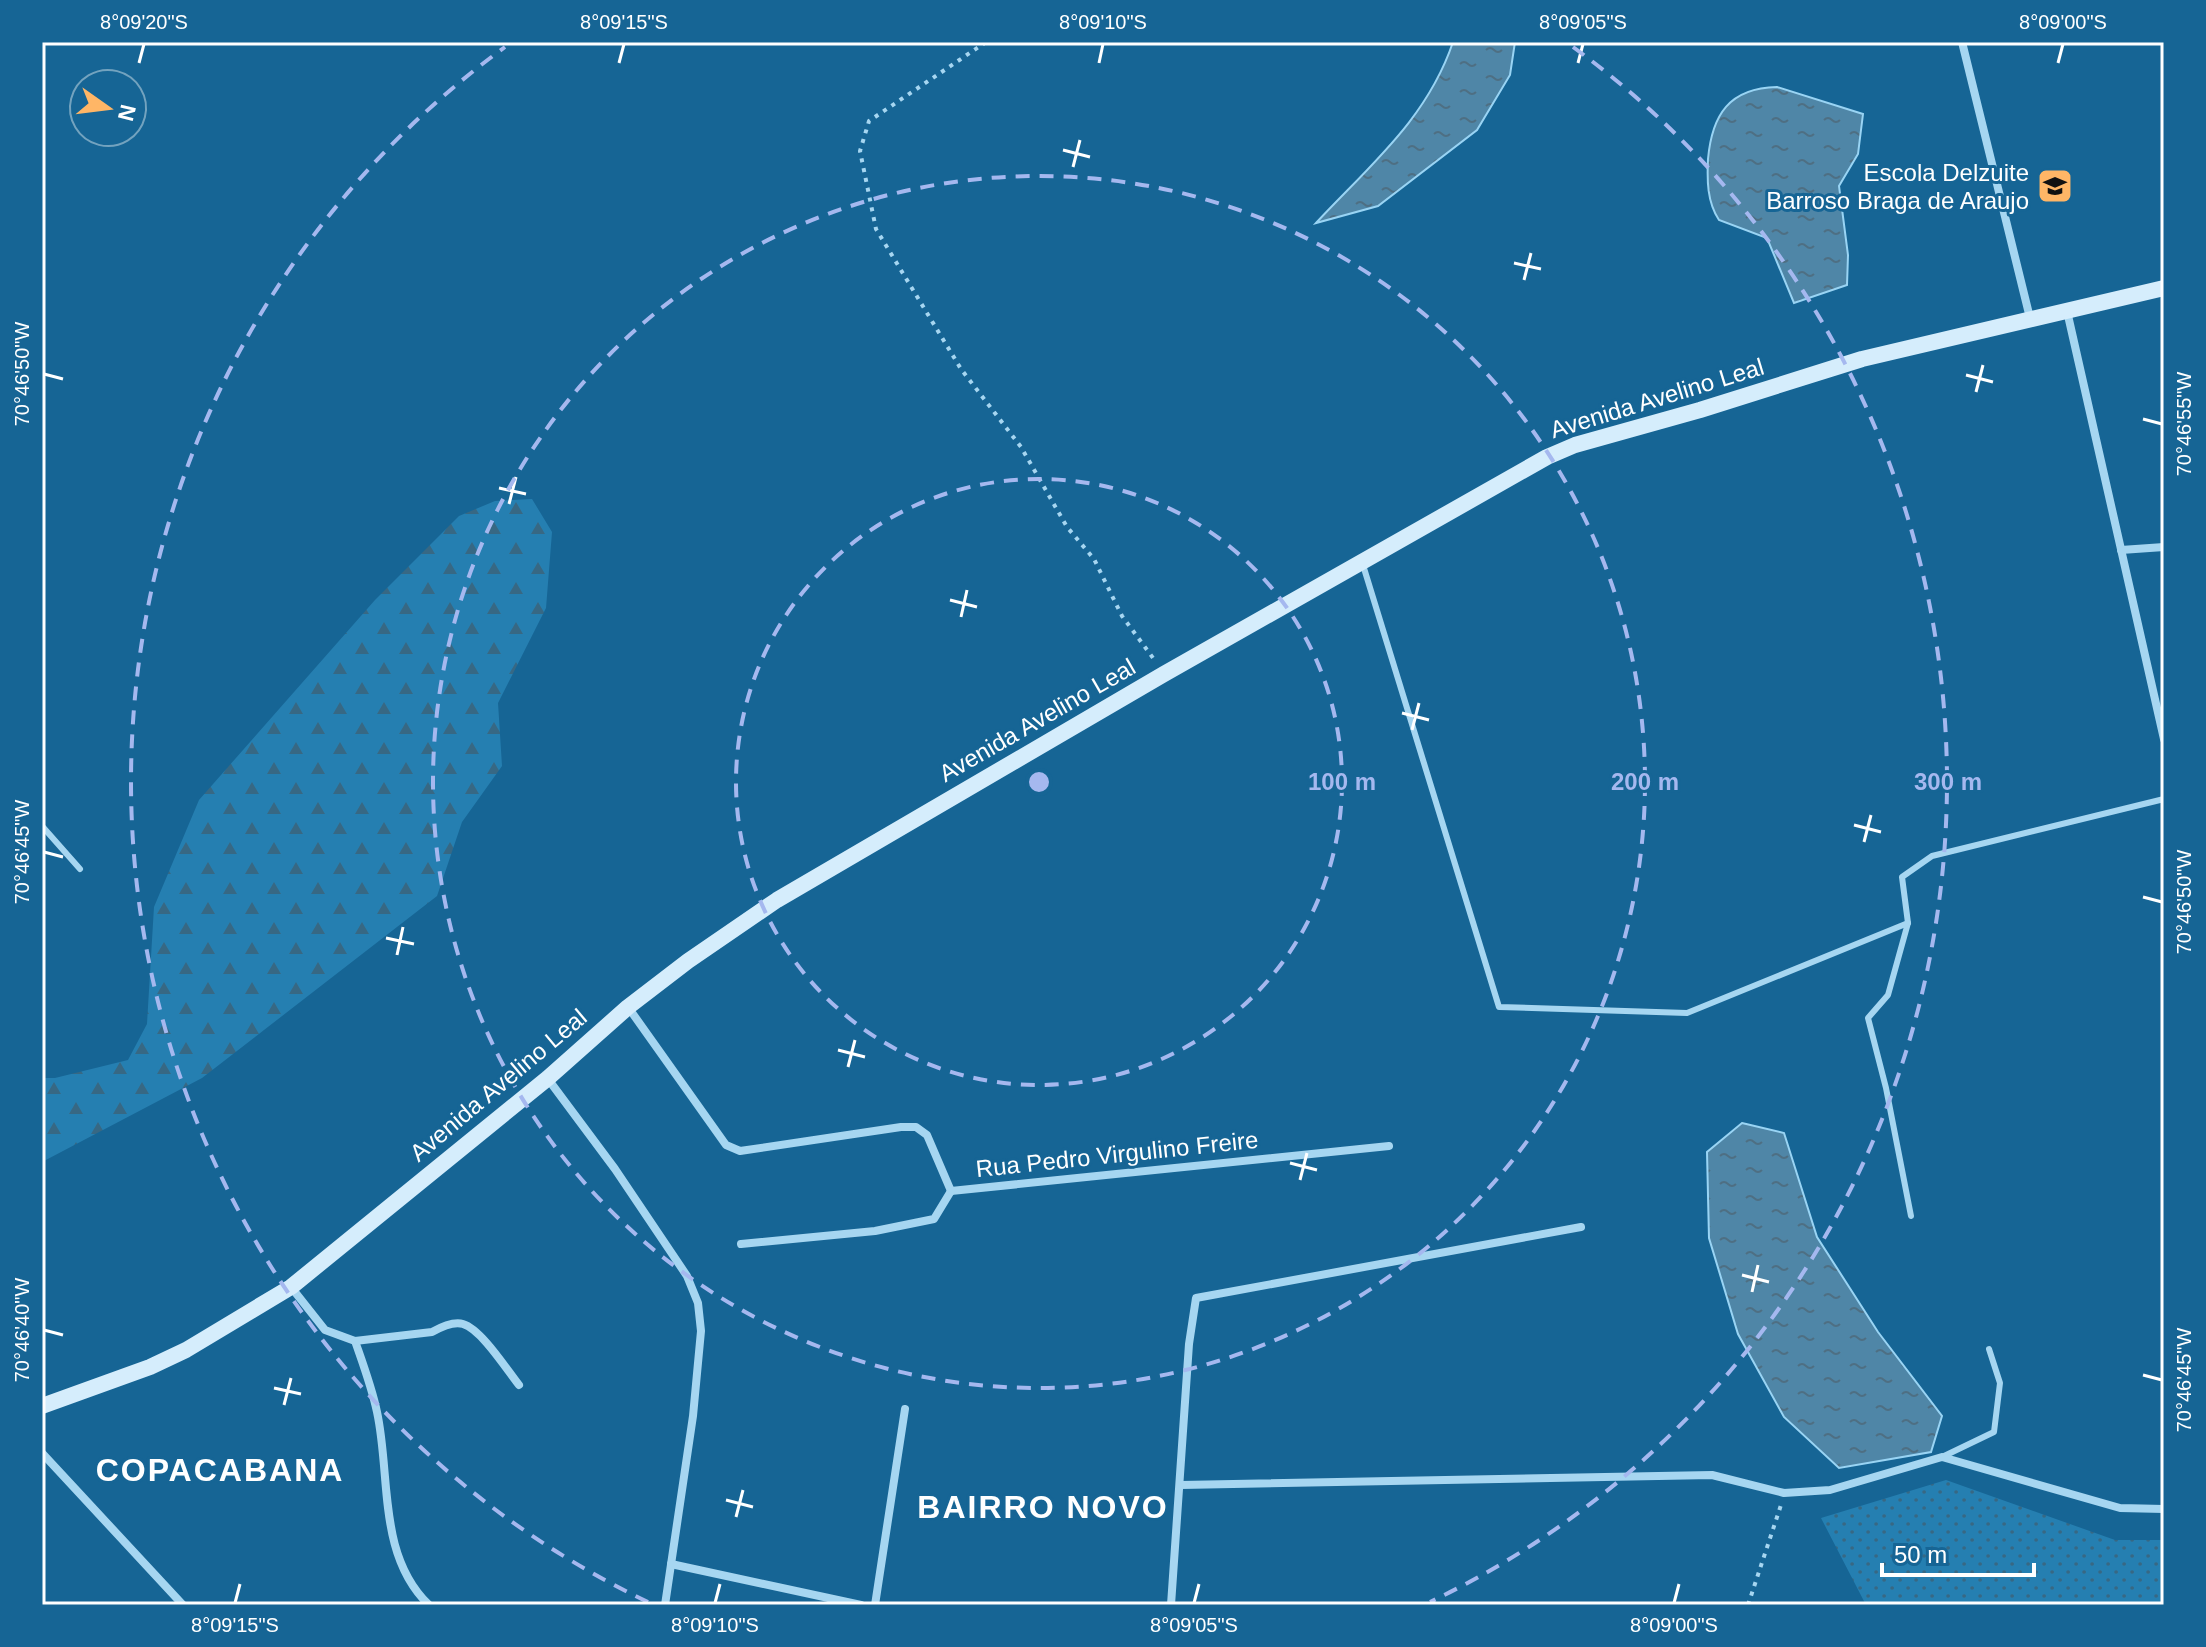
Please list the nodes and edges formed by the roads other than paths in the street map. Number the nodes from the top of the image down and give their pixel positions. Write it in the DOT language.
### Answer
graph roads {
  1 [pos="1962,42"];
  2 [pos="2164,288"];
  3 [pos="2067,310"];
  4 [pos="2030,318"];
  5 [pos="2164,547"];
  6 [pos="2121,550"];
  7 [pos="1362,562"];
  8 [pos="2164,739"];
  9 [pos="2164,799"];
  10 [pos="42,826"];
  11 [pos="80,869"];
  12 [pos="1908,923"];
  13 [pos="628,1007"];
  14 [pos="548,1078"];
  15 [pos="1389,1146"];
  16 [pos="951,1191"];
  17 [pos="1911,1216"];
  18 [pos="1581,1227"];
  19 [pos="741,1244"];
  20 [pos="291,1287"];
  21 [pos="355,1341"];
  22 [pos="1989,1349"];
  23 [pos="519,1385"];
  24 [pos="42,1406"];
  25 [pos="905,1409"];
  26 [pos="42,1453"];
  27 [pos="1942,1457"];
  28 [pos="1181,1485"];
  29 [pos="2164,1509"];
  30 [pos="671,1564"];
  31 [pos="183,1605"];
  32 [pos="429,1605"];
  33 [pos="665,1605"];
  34 [pos="861,1605"];
  35 [pos="875,1605"];
  36 [pos="1171,1605"];
  1 -- 4 [label="street"];
  2 -- 3 [label="main road, Avenida Avelino Leal"];
  3 -- 4 [label="main road, Avenida Avelino Leal"];
  3 -- 6 [label="street"];
  4 -- 7 [label="main road, Avenida Avelino Leal"];
  5 -- 6 [label="street"];
  6 -- 8 [label="street"];
  7 -- 12 [label="lane"];
  7 -- 13 [label="main road, Avenida Avelino Leal"];
  9 -- 12 [label="lane"];
  10 -- 11 [label="lane"];
  12 -- 17 [label="lane"];
  13 -- 14 [label="main road, Avenida Avelino Leal"];
  13 -- 16 [label="street, Rua Pedro Virgulino Freire"];
  14 -- 20 [label="main road, Avenida Avelino Leal"];
  14 -- 30 [label="street"];
  15 -- 16 [label="street, Rua Pedro Virgulino Freire"];
  16 -- 19 [label="street"];
  18 -- 28 [label="street"];
  20 -- 21 [label="street"];
  20 -- 24 [label="main road, Avenida Avelino Leal"];
  21 -- 23 [label="street"];
  21 -- 32 [label="street"];
  22 -- 27 [label="lane"];
  25 -- 35 [label="street"];
  26 -- 31 [label="street"];
  27 -- 28 [label="street"];
  27 -- 29 [label="street"];
  28 -- 36 [label="street"];
  30 -- 33 [label="street"];
  30 -- 34 [label="street"];
}
